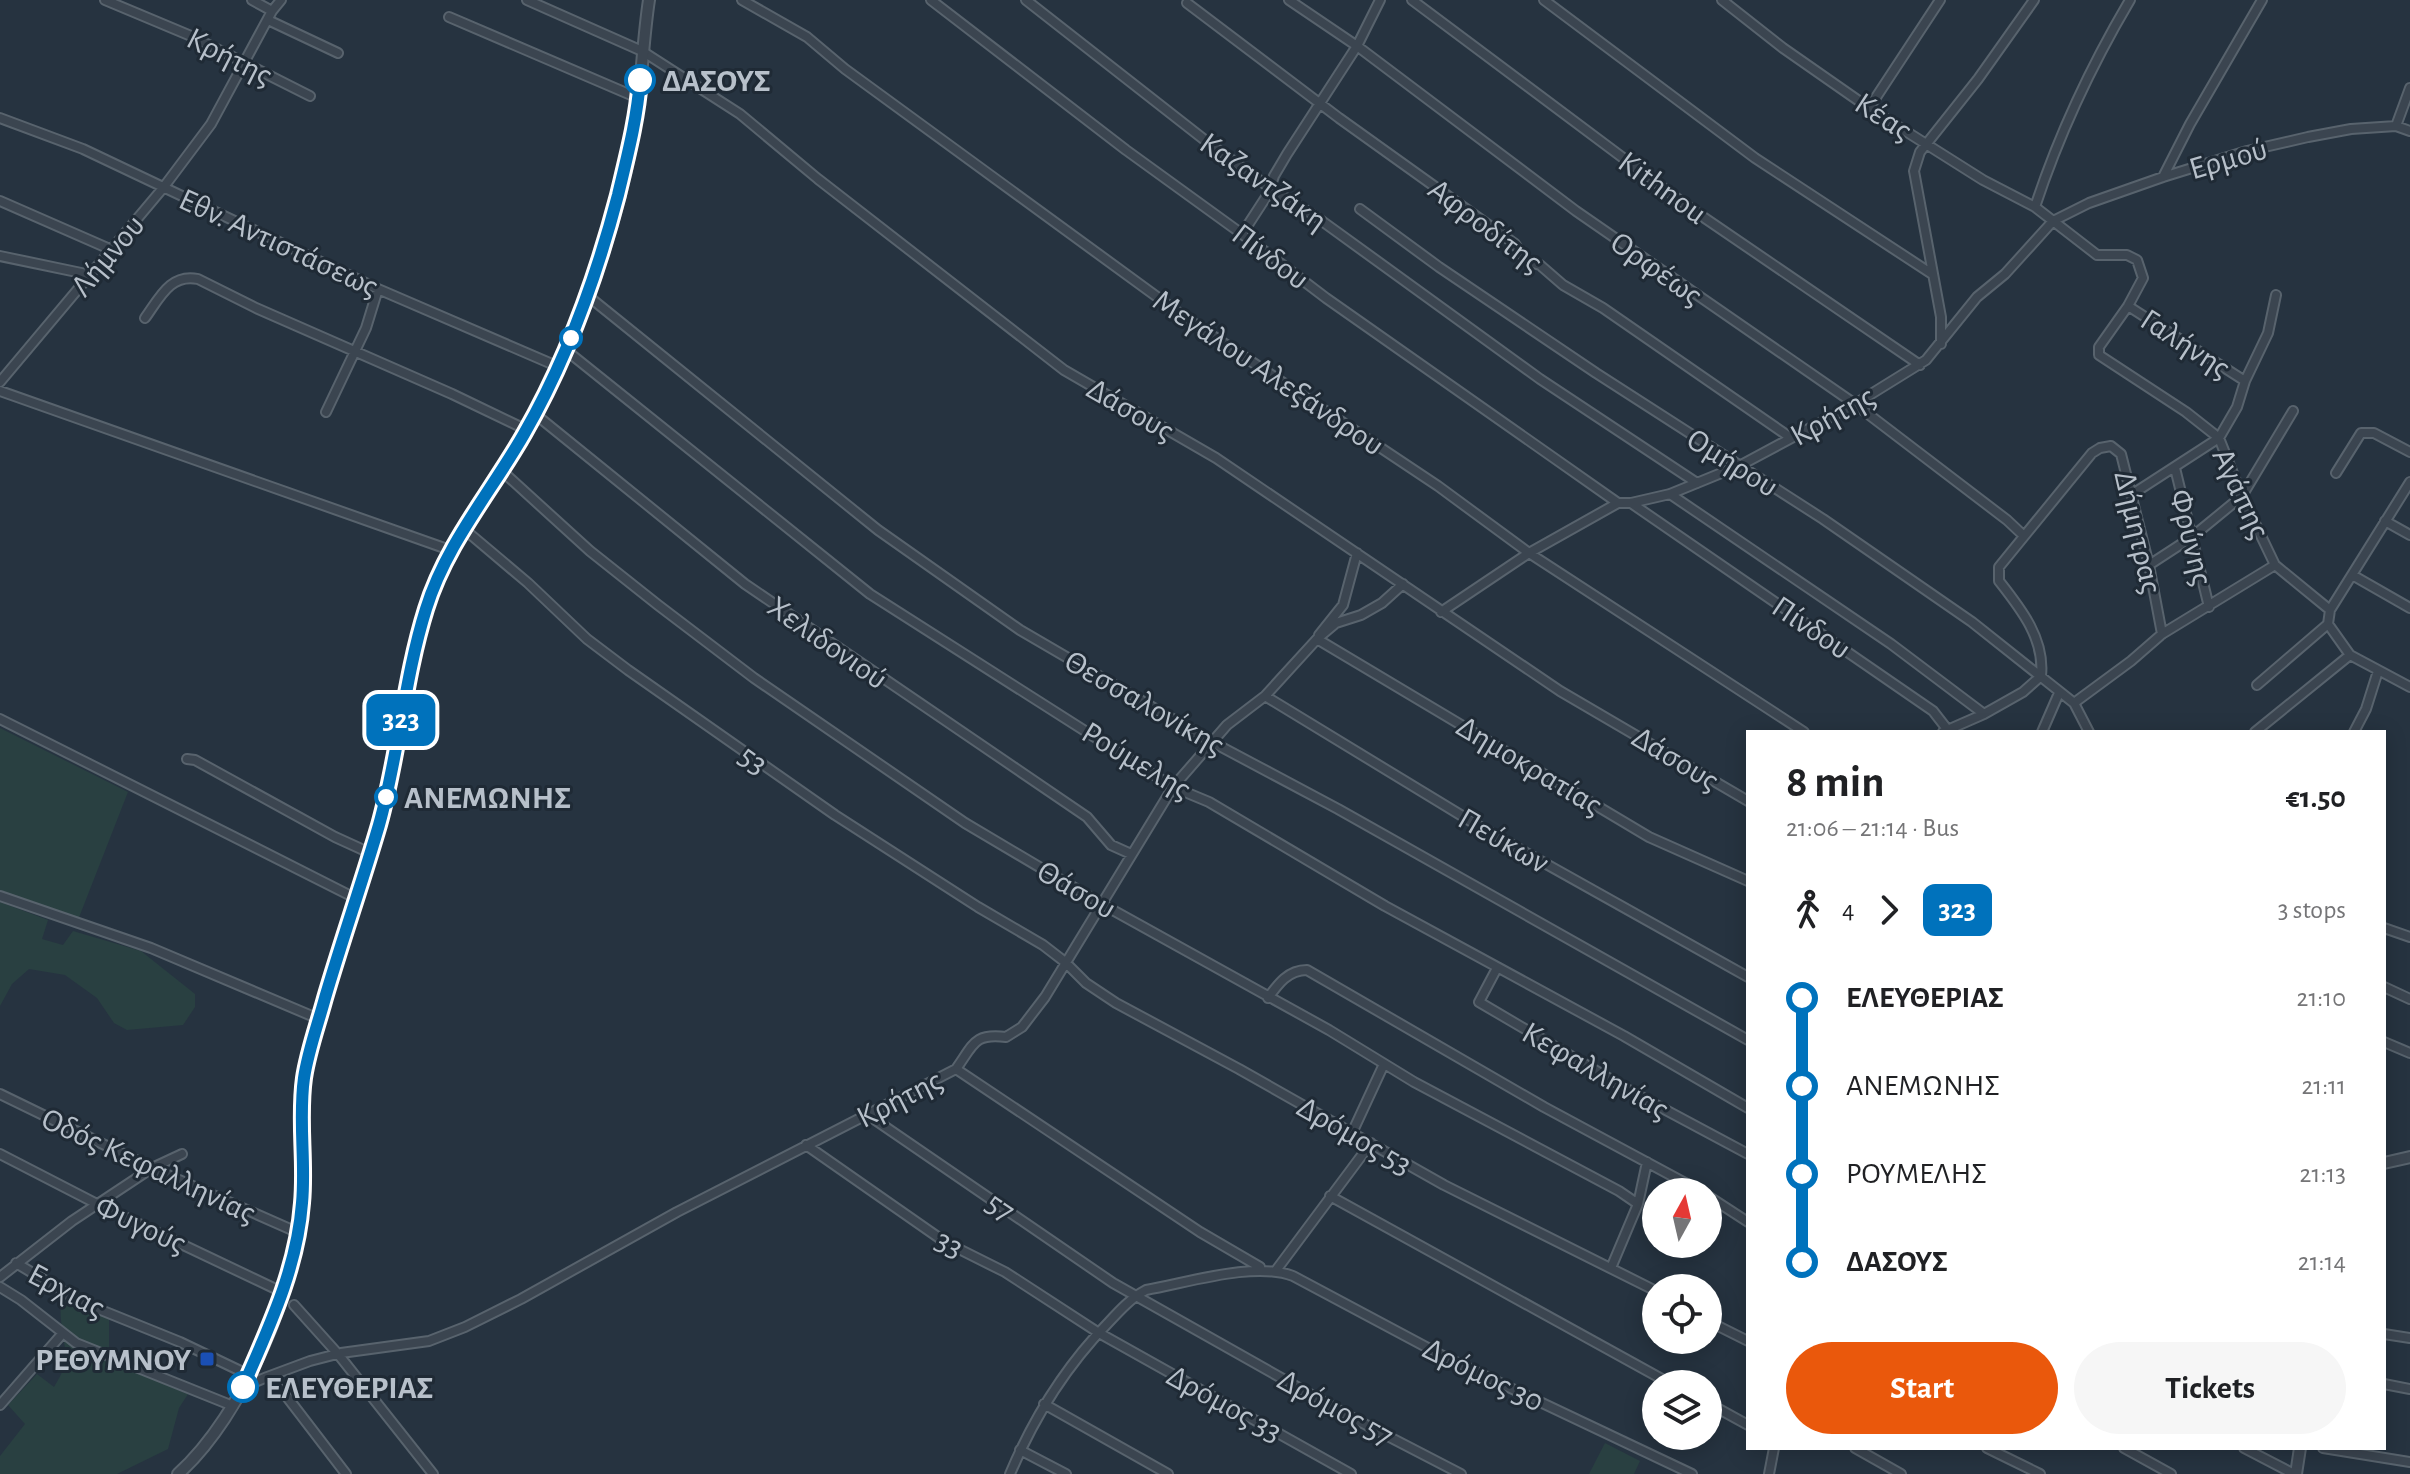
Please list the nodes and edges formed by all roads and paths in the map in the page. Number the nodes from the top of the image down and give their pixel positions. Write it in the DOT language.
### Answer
graph roads {
  1 [pos="105,0"];
  2 [pos="252,0"];
  3 [pos="281,0"];
  4 [pos="527,0"];
  5 [pos="742,0"];
  6 [pos="931,0"];
  7 [pos="1026,0"];
  8 [pos="1289,0"];
  9 [pos="1380,0"];
  10 [pos="1412,0"];
  11 [pos="1544,0"];
  12 [pos="1722,0"];
  13 [pos="1940,0"];
  14 [pos="2034,0"];
  15 [pos="2130,0"];
  16 [pos="2262,0"];
  17 [pos="647,1"];
  18 [pos="1187,3"];
  19 [pos="270,16"];
  20 [pos="449,17"];
  21 [pos="1357,46"];
  22 [pos="642,51"];
  23 [pos="338,53"];
  24 [pos="244,64"];
  25 [pos="2410,88"];
  26 [pos="310,96"];
  27 [pos="638,98"];
  28 [pos="1320,103"];
  29 [pos="1869,108"];
  30 [pos="0,118"];
  31 [pos="2396,126"];
  32 [pos="2410,131"];
  33 [pos="1928,145"];
  34 [pos="2163,177"];
  35 [pos="163,188"];
  36 [pos="1270,188"];
  37 [pos="0,201"];
  38 [pos="2035,207"];
  39 [pos="1360,209"];
  40 [pos="2053,221"];
  41 [pos="1242,234"];
  42 [pos="112,250"];
  43 [pos="0,256"];
  44 [pos="1932,274"];
  45 [pos="91,275"];
  46 [pos="378,289"];
  47 [pos="2276,295"];
  48 [pos="588,296"];
  49 [pos="2128,306"];
  50 [pos="145,318"];
  51 [pos="1941,345"];
  52 [pos="355,351"];
  53 [pos="567,351"];
  54 [pos="1920,365"];
  55 [pos="559,367"];
  56 [pos="2245,381"];
  57 [pos="0,382"];
  58 [pos="0,391"];
  59 [pos="1855,404"];
  60 [pos="2293,411"];
  61 [pos="326,412"];
  62 [pos="535,414"];
  63 [pos="527,430"];
  64 [pos="1791,438"];
  65 [pos="2219,438"];
  66 [pos="2410,440"];
  67 [pos="2408,451"];
  68 [pos="1741,465"];
  69 [pos="2175,468"];
  70 [pos="502,471"];
  71 [pos="2336,473"];
  72 [pos="2410,482"];
  73 [pos="1697,483"];
  74 [pos="1670,494"];
  75 [pos="2131,495"];
  76 [pos="2242,496"];
  77 [pos="1618,503"];
  78 [pos="1631,503"];
  79 [pos="2385,521"];
  80 [pos="464,529"];
  81 [pos="2410,535"];
  82 [pos="2024,536"];
  83 [pos="2192,537"];
  84 [pos="450,550"];
  85 [pos="1357,553"];
  86 [pos="1529,553"];
  87 [pos="2149,565"];
  88 [pos="2275,565"];
  89 [pos="2354,576"];
  90 [pos="1403,584"];
  91 [pos="2209,607"];
  92 [pos="2410,608"];
  93 [pos="2330,610"];
  94 [pos="1441,612"];
  95 [pos="2328,624"];
  96 [pos="2162,634"];
  97 [pos="1317,639"];
  98 [pos="2350,655"];
  99 [pos="2378,671"];
  100 [pos="2041,676"];
  101 [pos="2257,685"];
  102 [pos="2410,687"];
  103 [pos="2059,693"];
  104 [pos="1265,696"];
  105 [pos="2074,703"];
  106 [pos="1984,714"];
  107 [pos="0,719"];
  108 [pos="1801,730"];
  109 [pos="1944,730"];
  110 [pos="1947,730"];
  111 [pos="2043,730"];
  112 [pos="2088,730"];
  113 [pos="2257,730"];
  114 [pos="2355,730"];
  115 [pos="1212,742"];
  116 [pos="187,759"];
  117 [pos="1173,787"];
  118 [pos="1746,800"];
  119 [pos="370,853"];
  120 [pos="1131,854"];
  121 [pos="1746,880"];
  122 [pos="0,896"];
  123 [pos="355,898"];
  124 [pos="1100,903"];
  125 [pos="2386,929"];
  126 [pos="2410,937"];
  127 [pos="1065,962"];
  128 [pos="1497,968"];
  129 [pos="1746,976"];
  130 [pos="2386,988"];
  131 [pos="1268,998"];
  132 [pos="2410,999"];
  133 [pos="319,1019"];
  134 [pos="1746,1039"];
  135 [pos="2386,1043"];
  136 [pos="2410,1053"];
  137 [pos="1384,1064"];
  138 [pos="956,1069"];
  139 [pos="0,1094"];
  140 [pos="1746,1107"];
  141 [pos="868,1115"];
  142 [pos="1352,1133"];
  143 [pos="1371,1143"];
  144 [pos="806,1145"];
  145 [pos="1746,1153"];
  146 [pos="0,1154"];
  147 [pos="182,1154"];
  148 [pos="2410,1157"];
  149 [pos="1647,1162"];
  150 [pos="2386,1163"];
  151 [pos="152,1168"];
  152 [pos="1676,1178"];
  153 [pos="1330,1196"];
  154 [pos="97,1204"];
  155 [pos="1638,1204"];
  156 [pos="1722,1205"];
  157 [pos="1746,1221"];
  158 [pos="299,1233"];
  159 [pos="16,1263"];
  160 [pos="1611,1268"];
  161 [pos="1273,1269"];
  162 [pos="0,1277"];
  163 [pos="1642,1284"];
  164 [pos="0,1287"];
  165 [pos="282,1292"];
  166 [pos="1136,1295"];
  167 [pos="294,1305"];
  168 [pos="1722,1328"];
  169 [pos="63,1333"];
  170 [pos="1099,1333"];
  171 [pos="2386,1334"];
  172 [pos="2410,1338"];
  173 [pos="1746,1340"];
  174 [pos="338,1354"];
  175 [pos="1255,1362"];
  176 [pos="1646,1370"];
  177 [pos="249,1375"];
  178 [pos="267,1377"];
  179 [pos="2386,1384"];
  180 [pos="243,1387"];
  181 [pos="2410,1389"];
  182 [pos="1044,1404"];
  183 [pos="0,1405"];
  184 [pos="233,1406"];
  185 [pos="1722,1411"];
  186 [pos="1746,1424"];
  187 [pos="1020,1450"];
  188 [pos="1774,1450"];
  189 [pos="1859,1450"];
  190 [pos="1991,1450"];
  191 [pos="2128,1450"];
  192 [pos="2248,1450"];
  193 [pos="2300,1450"];
  194 [pos="2335,1450"];
  195 [pos="2410,1462"];
  196 [pos="178,1474"];
  197 [pos="346,1474"];
  198 [pos="433,1474"];
  199 [pos="1010,1474"];
  200 [pos="1066,1474"];
  201 [pos="1168,1474"];
  202 [pos="1351,1474"];
  203 [pos="1461,1474"];
  204 [pos="1692,1474"];
  205 [pos="1769,1474"];
  206 [pos="1901,1474"];
  207 [pos="2040,1474"];
  208 [pos="2171,1474"];
  209 [pos="2295,1474"];
  1 -- 24 [label="street, Κρήτης"];
  2 -- 19 [label="street"];
  3 -- 19 [label="street, Λήμνου"];
  4 -- 22 [label="street, Δάσους"];
  5 -- 86 [label="street, Μεγάλου Αλεξάνδρου"];
  6 -- 41 [label="street, Πίνδου"];
  7 -- 36 [label="street, Καζαντζάκη"];
  8 -- 21 [label="street, Ορφέως"];
  9 -- 21 [label="street"];
  10 -- 54 [label="street, Κithnou"];
  11 -- 44 [label="street"];
  12 -- 29 [label="street, Κέας"];
  13 -- 29 [label="street"];
  14 -- 33 [label="street"];
  15 -- 38 [label="street"];
  16 -- 34 [label="street"];
  17 -- 22 [label="street"];
  18 -- 28 [label="street, Αφροδίτης"];
  19 -- 23 [label="street"];
  19 -- 24 [label="street, Λήμνου"];
  20 -- 27 [label="street"];
  21 -- 28 [label="street"];
  21 -- 59 [label="street, Ορφέως"];
  22 -- 27 [label="street"];
  22 -- 85 [label="street, Δάσους"];
  24 -- 26 [label="street, Κρήτης"];
  24 -- 35 [label="street, Λήμνου"];
  25 -- 31 [label="street"];
  27 -- 48 [label="street"];
  28 -- 36 [label="street"];
  28 -- 64 [label="street, Αφροδίτης"];
  29 -- 33 [label="street, Κέας"];
  30 -- 35 [label="street, Εθν. Αντιστάσεως"];
  31 -- 32 [label="street, Ερμού"];
  31 -- 34 [label="street, Ερμού"];
  33 -- 38 [label="street, Κέας"];
  33 -- 44 [label="street"];
  34 -- 40 [label="street, Ερμού"];
  35 -- 42 [label="street, Λήμνου"];
  35 -- 46 [label="street, Εθν. Αντιστάσεως"];
  36 -- 41 [label="street"];
  36 -- 73 [label="street, Καζαντζάκη"];
  37 -- 42 [label="street"];
  38 -- 40 [label="street, Κέας"];
  39 -- 68 [label="street, Ομήρου"];
  40 -- 49 [label="street, Κέας"];
  40 -- 51 [label="street, Κρήτης"];
  41 -- 77 [label="street, Πίνδου"];
  42 -- 45 [label="street, Λήμνου"];
  43 -- 45 [label="street"];
  44 -- 51 [label="street"];
  45 -- 57 [label="street, Λήμνου"];
  46 -- 52 [label="street"];
  46 -- 55 [label="street, Εθν. Αντιστάσεως"];
  47 -- 56 [label="street"];
  48 -- 53 [label="street"];
  48 -- 115 [label="street, Θεσσαλονίκης"];
  49 -- 56 [label="street, Γαλήνης"];
  49 -- 65 [label="street, Αγάπης"];
  50 -- 52 [label="street"];
  51 -- 54 [label="street, Κρήτης"];
  52 -- 61 [label="street"];
  52 -- 63 [label="street"];
  53 -- 55 [label="street"];
  53 -- 117 [label="street, Ρούμελης"];
  54 -- 59 [label="street, Κρήτης"];
  55 -- 62 [label="street"];
  56 -- 65 [label="street"];
  58 -- 84 [label="street"];
  59 -- 64 [label="street, Κρήτης"];
  59 -- 82 [label="street, Ορφέως"];
  60 -- 76 [label="street"];
  62 -- 63 [label="street"];
  62 -- 120 [label="street, Χελιδονιού"];
  63 -- 70 [label="street"];
  64 -- 68 [label="street, Κρήτης"];
  65 -- 69 [label="street"];
  65 -- 76 [label="street, Αγάπης"];
  66 -- 67 [label="street"];
  67 -- 71 [label="street"];
  68 -- 73 [label="street, Κρήτης"];
  68 -- 100 [label="street, Ομήρου"];
  69 -- 75 [label="street"];
  69 -- 83 [label="street, Φρύνης"];
  70 -- 80 [label="street"];
  70 -- 124 [label="street, Θάσου"];
  72 -- 79 [label="street"];
  73 -- 74 [label="street, Κρήτης"];
  74 -- 78 [label="street, Κρήτης"];
  74 -- 106 [label="street"];
  75 -- 82 [label="street, Δήμητρας"];
  75 -- 87 [label="street, Δήμητρας"];
  76 -- 83 [label="street"];
  76 -- 88 [label="street, Αγάπης"];
  77 -- 78 [label="street, Κρήτης"];
  77 -- 86 [label="street, Κρήτης"];
  78 -- 109 [label="street, Πίνδου"];
  79 -- 81 [label="street"];
  79 -- 89 [label="street"];
  80 -- 84 [label="street"];
  80 -- 127 [label="street, 53"];
  82 -- 100 [label="street"];
  83 -- 87 [label="street"];
  83 -- 91 [label="street, Φρύνης"];
  84 -- 119 [label="street"];
  85 -- 90 [label="street, Δάσους"];
  85 -- 97 [label="street"];
  86 -- 94 [label="street, Κρήτης"];
  86 -- 108 [label="street, Μεγάλου Αλεξάνδρου"];
  87 -- 96 [label="street, Δήμητρας"];
  88 -- 91 [label="street"];
  88 -- 93 [label="street, Αγάπης"];
  89 -- 92 [label="street"];
  89 -- 93 [label="street"];
  90 -- 94 [label="street, Δάσους"];
  90 -- 97 [label="street, Κρήτης"];
  91 -- 96 [label="street"];
  93 -- 95 [label="street"];
  94 -- 118 [label="street, Δάσους"];
  95 -- 98 [label="street"];
  95 -- 101 [label="street"];
  96 -- 105 [label="street"];
  97 -- 104 [label="street, Κρήτης"];
  97 -- 121 [label="street, Δημοκρατίας"];
  98 -- 99 [label="street"];
  98 -- 113 [label="street"];
  99 -- 102 [label="street"];
  99 -- 114 [label="street"];
  100 -- 103 [label="street, Ομήρου"];
  100 -- 106 [label="street"];
  103 -- 105 [label="street, Ομήρου"];
  103 -- 111 [label="street"];
  104 -- 115 [label="street, Κρήτης"];
  104 -- 129 [label="street, Πεύκων"];
  105 -- 112 [label="street, Ομήρου"];
  106 -- 110 [label="street"];
  107 -- 123 [label="street"];
  115 -- 117 [label="street, Κρήτης"];
  115 -- 134 [label="street, Θεσσαλονίκης"];
  116 -- 119 [label="street"];
  117 -- 120 [label="street, Κρήτης"];
  117 -- 128 [label="street, Ρούμελης"];
  119 -- 123 [label="street"];
  120 -- 124 [label="street, Κρήτης"];
  122 -- 133 [label="street"];
  123 -- 133 [label="street"];
  124 -- 127 [label="street, Κρήτης"];
  124 -- 131 [label="street, Θάσου"];
  125 -- 126 [label="street"];
  127 -- 138 [label="street, Κρήτης"];
  127 -- 142 [label="street, Δρόμος 53"];
  128 -- 140 [label="street, Ρούμελης"];
  128 -- 145 [label="street, Κεφαλληνίας"];
  130 -- 132 [label="street"];
  131 -- 137 [label="street, Θάσου"];
  131 -- 149 [label="street"];
  133 -- 158 [label="street"];
  135 -- 136 [label="street"];
  137 -- 142 [label="street"];
  137 -- 155 [label="street, Θάσου"];
  138 -- 141 [label="street, Κρήτης"];
  138 -- 161 [label="street, Δρόμος 30"];
  139 -- 151 [label="street, Οδός Κεφαλληνίας"];
  141 -- 144 [label="street, Κρήτης"];
  141 -- 166 [label="street, 57"];
  142 -- 143 [label="street, Δρόμος 53"];
  143 -- 153 [label="street"];
  143 -- 160 [label="street, Δρόμος 53"];
  144 -- 170 [label="street, 33"];
  144 -- 174 [label="street, Κρήτης"];
  146 -- 154 [label="street, Φυγούς"];
  147 -- 151 [label="street"];
  148 -- 150 [label="street"];
  149 -- 152 [label="street"];
  149 -- 155 [label="street"];
  151 -- 154 [label="street"];
  151 -- 158 [label="street, Οδός Κεφαλληνίας"];
  153 -- 161 [label="street"];
  153 -- 176 [label="street"];
  154 -- 159 [label="street"];
  154 -- 165 [label="street, Φυγούς"];
  155 -- 160 [label="street"];
  156 -- 157 [label="street"];
  158 -- 165 [label="street"];
  159 -- 162 [label="street"];
  159 -- 177 [label="street, Ερχιας"];
  160 -- 163 [label="street, Δρόμος 53"];
  161 -- 166 [label="street"];
  161 -- 204 [label="street, Δρόμος 30"];
  164 -- 169 [label="street"];
  165 -- 177 [label="street"];
  166 -- 170 [label="street"];
  166 -- 175 [label="street, 57"];
  167 -- 174 [label="street"];
  168 -- 173 [label="street"];
  169 -- 183 [label="street"];
  169 -- 184 [label="street"];
  170 -- 182 [label="street"];
  170 -- 202 [label="street, Δρόμος 33"];
  171 -- 172 [label="street"];
  174 -- 178 [label="street, Κρήτης"];
  174 -- 198 [label="street"];
  175 -- 203 [label="street, Δρόμος 57"];
  177 -- 180 [label="street"];
  178 -- 180 [label="street, Κρήτης"];
  178 -- 197 [label="street"];
  179 -- 181 [label="street"];
  180 -- 184 [label="street"];
  182 -- 187 [label="street"];
  182 -- 201 [label="street"];
  184 -- 196 [label="street"];
  185 -- 186 [label="street"];
  187 -- 199 [label="street"];
  187 -- 200 [label="street"];
  188 -- 205 [label="street"];
  189 -- 206 [label="street"];
  190 -- 207 [label="street"];
  191 -- 208 [label="street"];
  192 -- 209 [label="street"];
  193 -- 209 [label="street"];
  194 -- 195 [label="street"];
}
